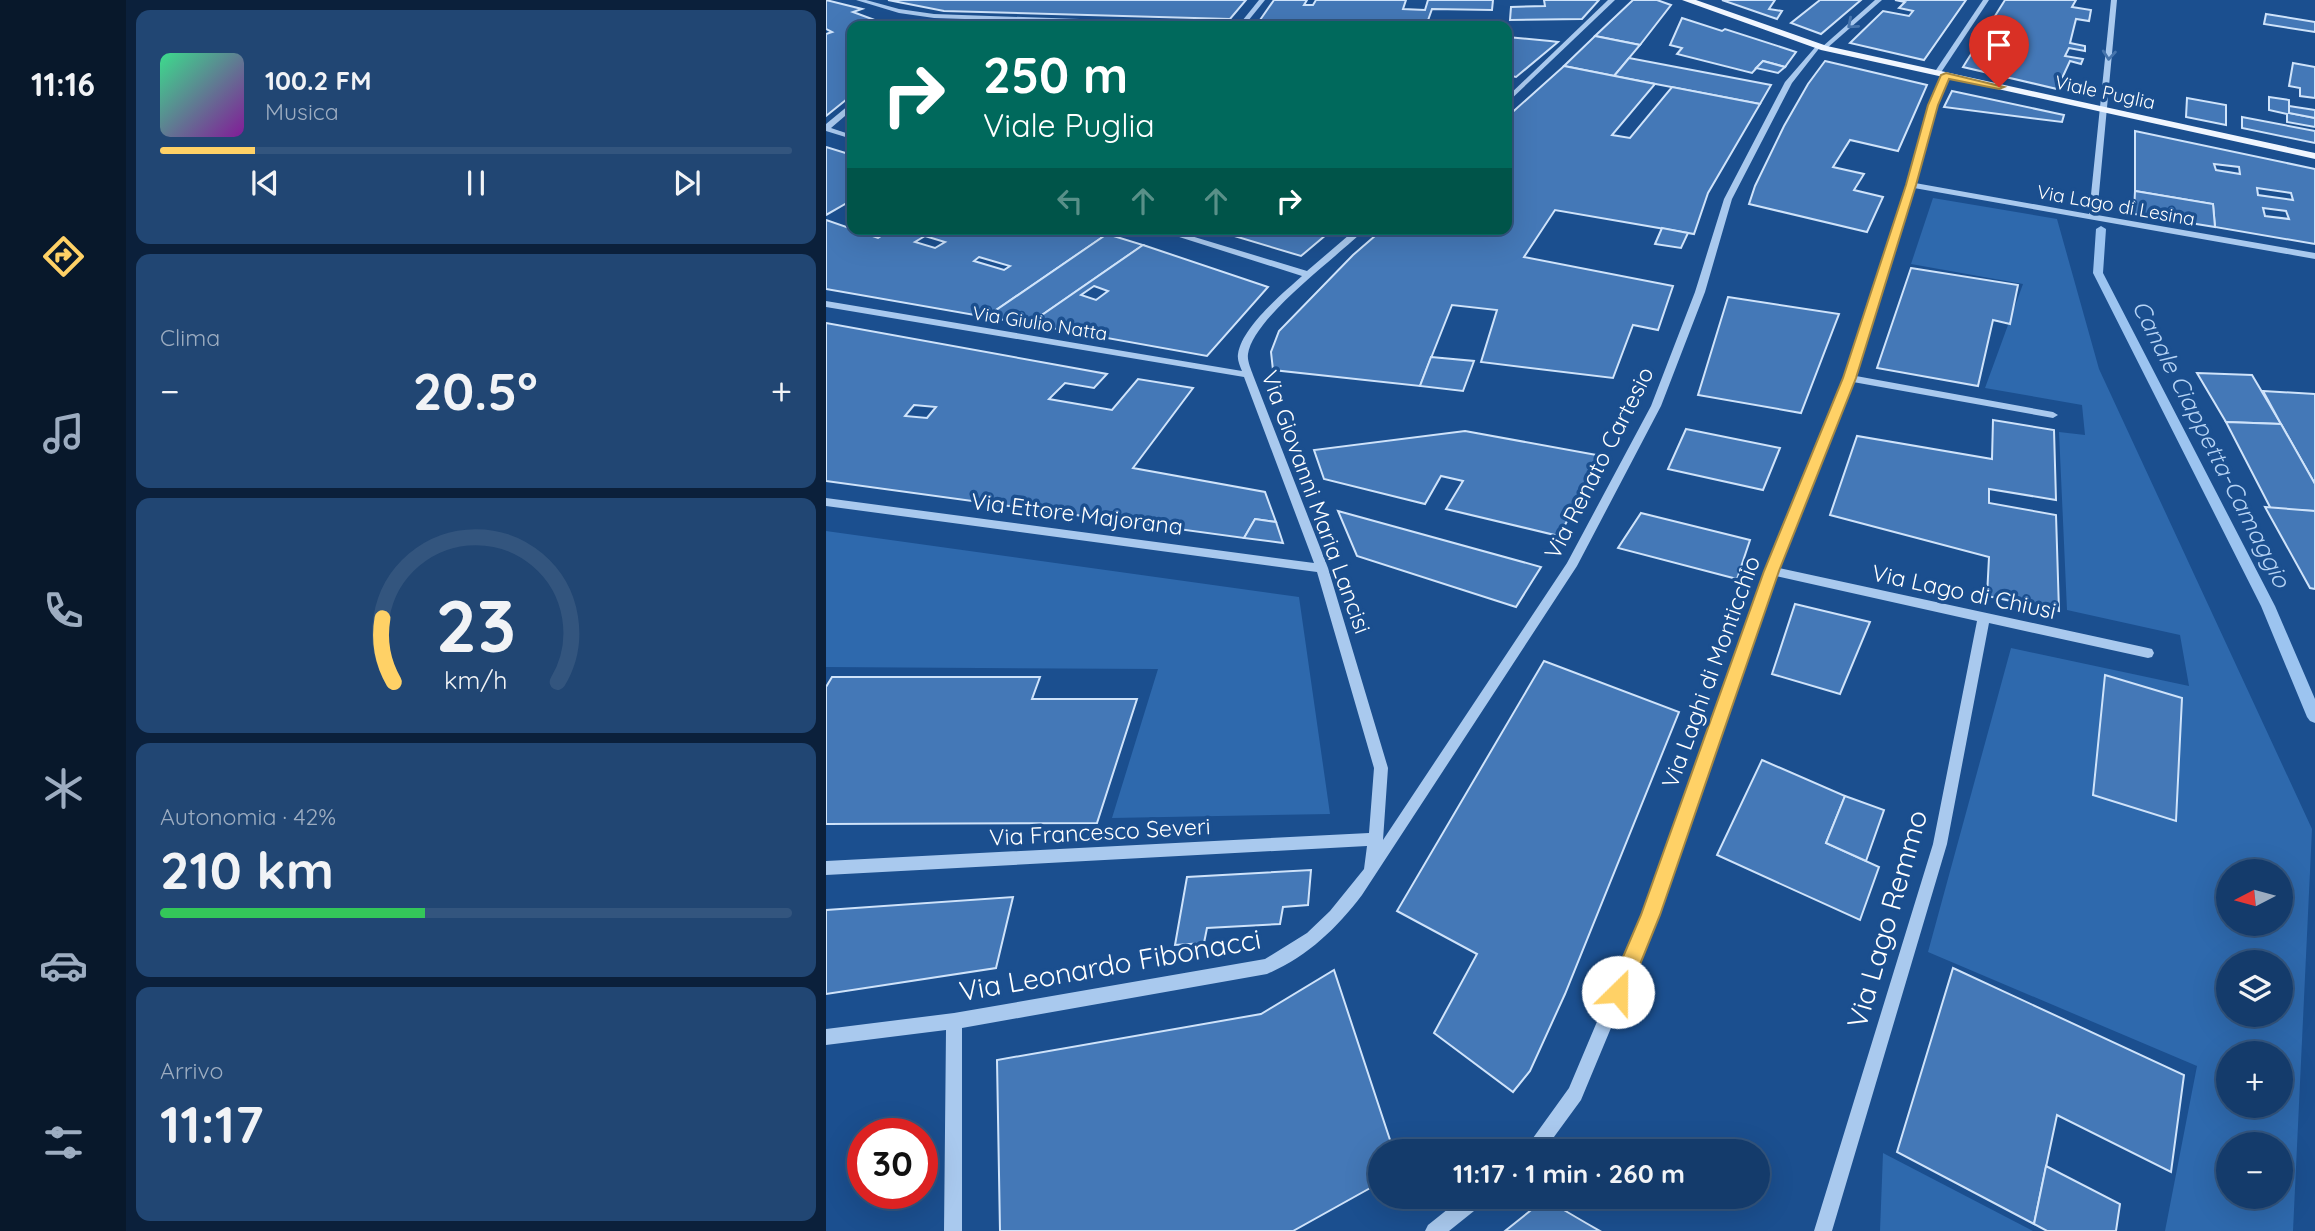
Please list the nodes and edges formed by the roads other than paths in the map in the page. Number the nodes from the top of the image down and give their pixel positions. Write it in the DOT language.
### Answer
graph roads {
  1 [pos="859,0"];
  2 [pos="1262,0"];
  3 [pos="1612,0"];
  4 [pos="1687,0"];
  5 [pos="1880,0"];
  6 [pos="1986,0"];
  7 [pos="2114,0"];
  8 [pos="1078,21"];
  9 [pos="1245,21"];
  10 [pos="1821,47"];
  11 [pos="1942,74"];
  12 [pos="1512,97"];
  13 [pos="2105,110"];
  14 [pos="847,111"];
  15 [pos="826,129"];
  16 [pos="847,135"];
  17 [pos="2315,156"];
  18 [pos="1911,185"];
  19 [pos="2093,217"];
  20 [pos="1178,235"];
  21 [pos="1354,235"];
  22 [pos="2315,256"];
  23 [pos="1309,275"];
  24 [pos="826,304"];
  25 [pos="1248,375"];
  26 [pos="1850,378"];
  27 [pos="2053,415"];
  28 [pos="826,502"];
  29 [pos="1322,568"];
  30 [pos="1772,571"];
  31 [pos="1984,618"];
  32 [pos="2148,653"];
  33 [pos="1376,839"];
  34 [pos="826,868"];
  35 [pos="1368,875"];
  36 [pos="954,1021"];
  37 [pos="826,1037"];
  38 [pos="1542,1139"];
  39 [pos="1462,1209"];
  40 [pos="953,1231"];
  41 [pos="1434,1231"];
  42 [pos="1823,1231"];
  1 -- 8 [label="street"];
  2 -- 9 [label="street"];
  3 -- 12 [label="street"];
  4 -- 10 [label="main road, Viale Puglia"];
  5 -- 10 [label="street, Via Renato Cartesio, one-way"];
  6 -- 11 [label="street, Via Laghi di Monticchio"];
  7 -- 13 [label="street, one-way"];
  10 -- 11 [label="main road, Viale Puglia"];
  10 -- 35 [label="street, Via Renato Cartesio"];
  11 -- 13 [label="main road, Viale Puglia"];
  11 -- 18 [label="street, Via Laghi di Monticchio"];
  13 -- 17 [label="main road, Viale Puglia"];
  13 -- 19 [label="street"];
  14 -- 15 [label="street"];
  15 -- 16 [label="street"];
  18 -- 19 [label="street, Via Lago di Lesina"];
  18 -- 26 [label="street, Via Laghi di Monticchio"];
  19 -- 22 [label="street, Via Lago di Lesina"];
  20 -- 23 [label="street"];
  21 -- 23 [label="street, Via Giovanni Maria Lancisi"];
  23 -- 25 [label="street, Via Giovanni Maria Lancisi"];
  24 -- 25 [label="street, Via Giulio Natta"];
  25 -- 29 [label="street, Via Giovanni Maria Lancisi"];
  26 -- 27 [label="street"];
  26 -- 30 [label="street, Via Laghi di Monticchio"];
  28 -- 29 [label="street, Via Ettore Majorana"];
  29 -- 33 [label="street, Via Giovanni Maria Lancisi"];
  30 -- 31 [label="street, Via Lago di Chiusi"];
  30 -- 38 [label="street, Via Laghi di Monticchio"];
  31 -- 32 [label="street, Via Lago di Chiusi"];
  31 -- 42 [label="street, Via Lago Remmo"];
  33 -- 34 [label="street, Via Francesco Severi"];
  33 -- 35 [label="street, Via Giovanni Maria Lancisi"];
  35 -- 36 [label="street, Via Leonardo Fibonacci"];
  36 -- 37 [label="street, Via Leonardo Fibonacci"];
  36 -- 40 [label="street"];
  39 -- 41 [label="street"];
}
